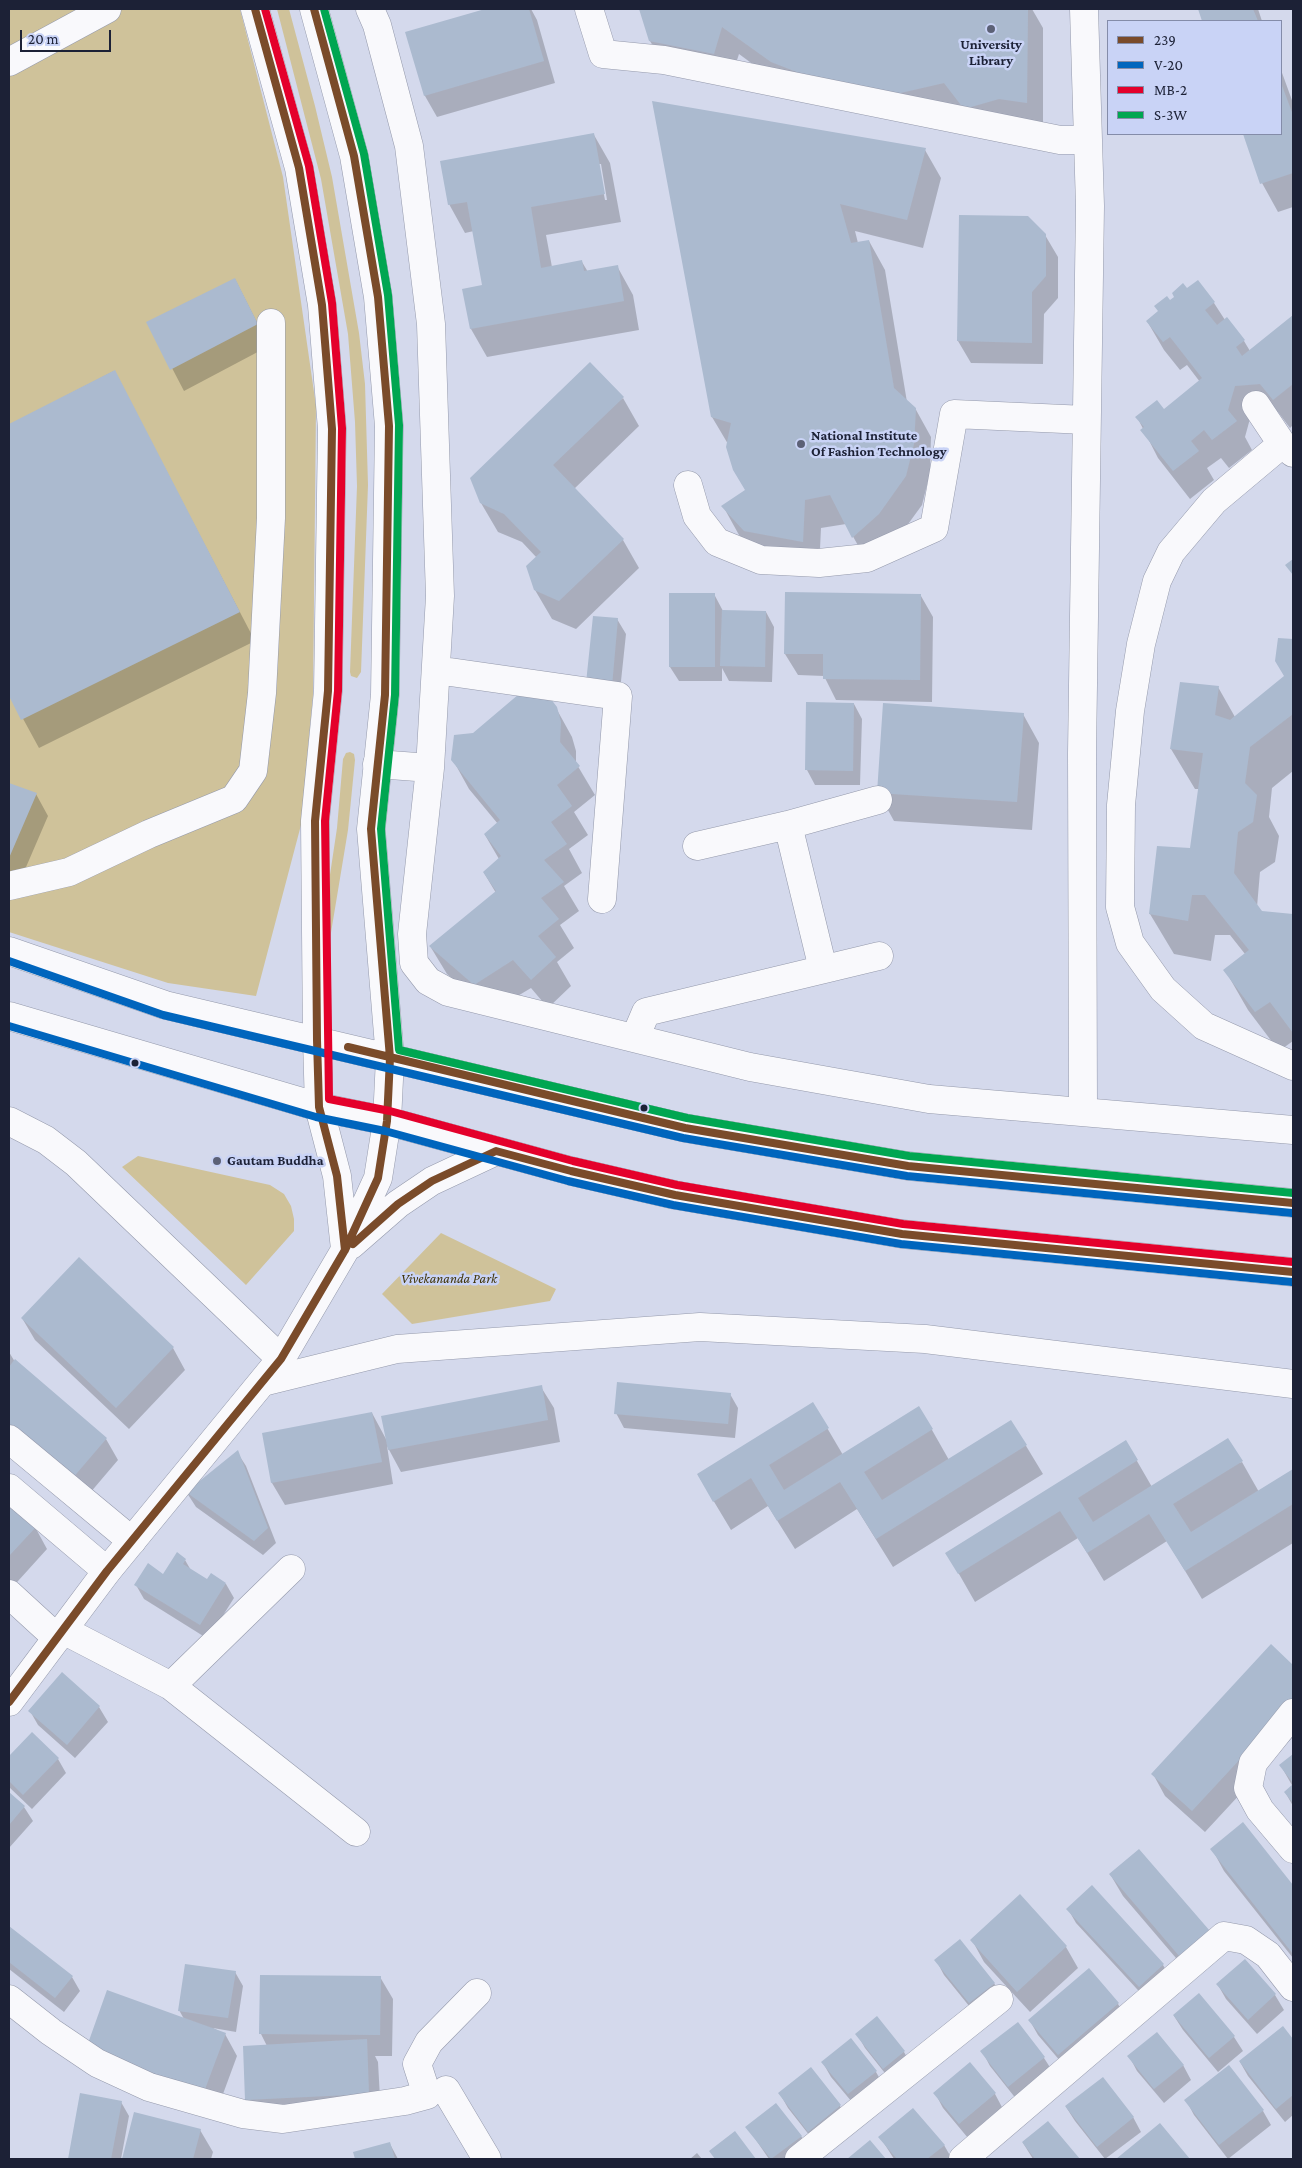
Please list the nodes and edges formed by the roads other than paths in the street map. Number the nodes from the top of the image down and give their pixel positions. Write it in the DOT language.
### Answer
graph roads {
  1 [pos="107,9"];
  2 [pos="255,9"];
  3 [pos="314,9"];
  4 [pos="370,9"];
  5 [pos="589,9"];
  6 [pos="1084,9"];
  7 [pos="9,62"];
  8 [pos="1088,140"];
  9 [pos="270,323"];
  10 [pos="1256,405"];
  11 [pos="1086,420"];
  12 [pos="1288,449"];
  13 [pos="688,485"];
  14 [pos="436,670"];
  15 [pos="1082,753"];
  16 [pos="1126,753"];
  17 [pos="377,764"];
  18 [pos="430,768"];
  19 [pos="878,800"];
  20 [pos="788,825"];
  21 [pos="697,846"];
  22 [pos="9,886"];
  23 [pos="602,899"];
  24 [pos="9,951"];
  25 [pos="879,956"];
  26 [pos="823,969"];
  27 [pos="9,1016"];
  28 [pos="635,1038"];
  29 [pos="317,1040"];
  30 [pos="390,1058"];
  31 [pos="1293,1066"];
  32 [pos="319,1107"];
  33 [pos="1083,1111"];
  34 [pos="9,1121"];
  35 [pos="387,1122"];
  36 [pos="1293,1128"];
  37 [pos="496,1151"];
  38 [pos="1293,1203"];
  39 [pos="345,1250"];
  40 [pos="1293,1272"];
  41 [pos="281,1359"];
  42 [pos="263,1382"];
  43 [pos="1293,1384"];
  44 [pos="9,1439"];
  45 [pos="9,1488"];
  46 [pos="132,1541"];
  47 [pos="291,1569"];
  48 [pos="107,1570"];
  49 [pos="9,1594"];
  50 [pos="60,1634"];
  51 [pos="171,1686"];
  52 [pos="9,1702"];
  53 [pos="1293,1714"];
  54 [pos="356,1832"];
  55 [pos="1293,1849"];
  56 [pos="1293,1987"];
  57 [pos="477,1992"];
  58 [pos="9,1999"];
  59 [pos="999,1999"];
  60 [pos="446,2090"];
  61 [pos="488,2159"];
  62 [pos="799,2159"];
  63 [pos="963,2159"];
  1 -- 7 [label="main road"];
  2 -- 29 [label="main road"];
  3 -- 17 [label="main road"];
  4 -- 14 [label="main road"];
  5 -- 8 [label="main road"];
  6 -- 8 [label="main road"];
  8 -- 11 [label="main road"];
  9 -- 22 [label="main road"];
  10 -- 12 [label="main road"];
  11 -- 13 [label="main road"];
  11 -- 15 [label="main road"];
  12 -- 16 [label="main road"];
  14 -- 18 [label="main road"];
  14 -- 23 [label="main road"];
  15 -- 16 [label="main road"];
  15 -- 33 [label="main road"];
  16 -- 31 [label="main road"];
  17 -- 18 [label="main road"];
  17 -- 30 [label="main road"];
  18 -- 28 [label="main road"];
  19 -- 20 [label="main road"];
  20 -- 21 [label="main road"];
  20 -- 26 [label="main road"];
  24 -- 29 [label="main road"];
  25 -- 26 [label="main road"];
  26 -- 28 [label="main road"];
  27 -- 32 [label="main road"];
  28 -- 33 [label="main road"];
  29 -- 30 [label="main road"];
  29 -- 32 [label="main road"];
  30 -- 35 [label="main road"];
  30 -- 38 [label="main road"];
  32 -- 35 [label="main road"];
  32 -- 39 [label="main road"];
  33 -- 36 [label="main road"];
  34 -- 41 [label="main road"];
  35 -- 37 [label="main road"];
  35 -- 39 [label="main road"];
  37 -- 39 [label="main road"];
  37 -- 40 [label="main road"];
  39 -- 41 [label="main road"];
  41 -- 42 [label="main road"];
  42 -- 43 [label="main road"];
  42 -- 46 [label="main road"];
  44 -- 46 [label="main road"];
  45 -- 48 [label="main road"];
  46 -- 48 [label="main road"];
  47 -- 51 [label="main road"];
  48 -- 50 [label="main road"];
  49 -- 50 [label="main road"];
  50 -- 51 [label="main road"];
  50 -- 52 [label="main road"];
  51 -- 54 [label="main road"];
  53 -- 55 [label="main road"];
  56 -- 63 [label="main road"];
  57 -- 58 [label="main road"];
  59 -- 62 [label="main road"];
  60 -- 61 [label="main road"];
}
